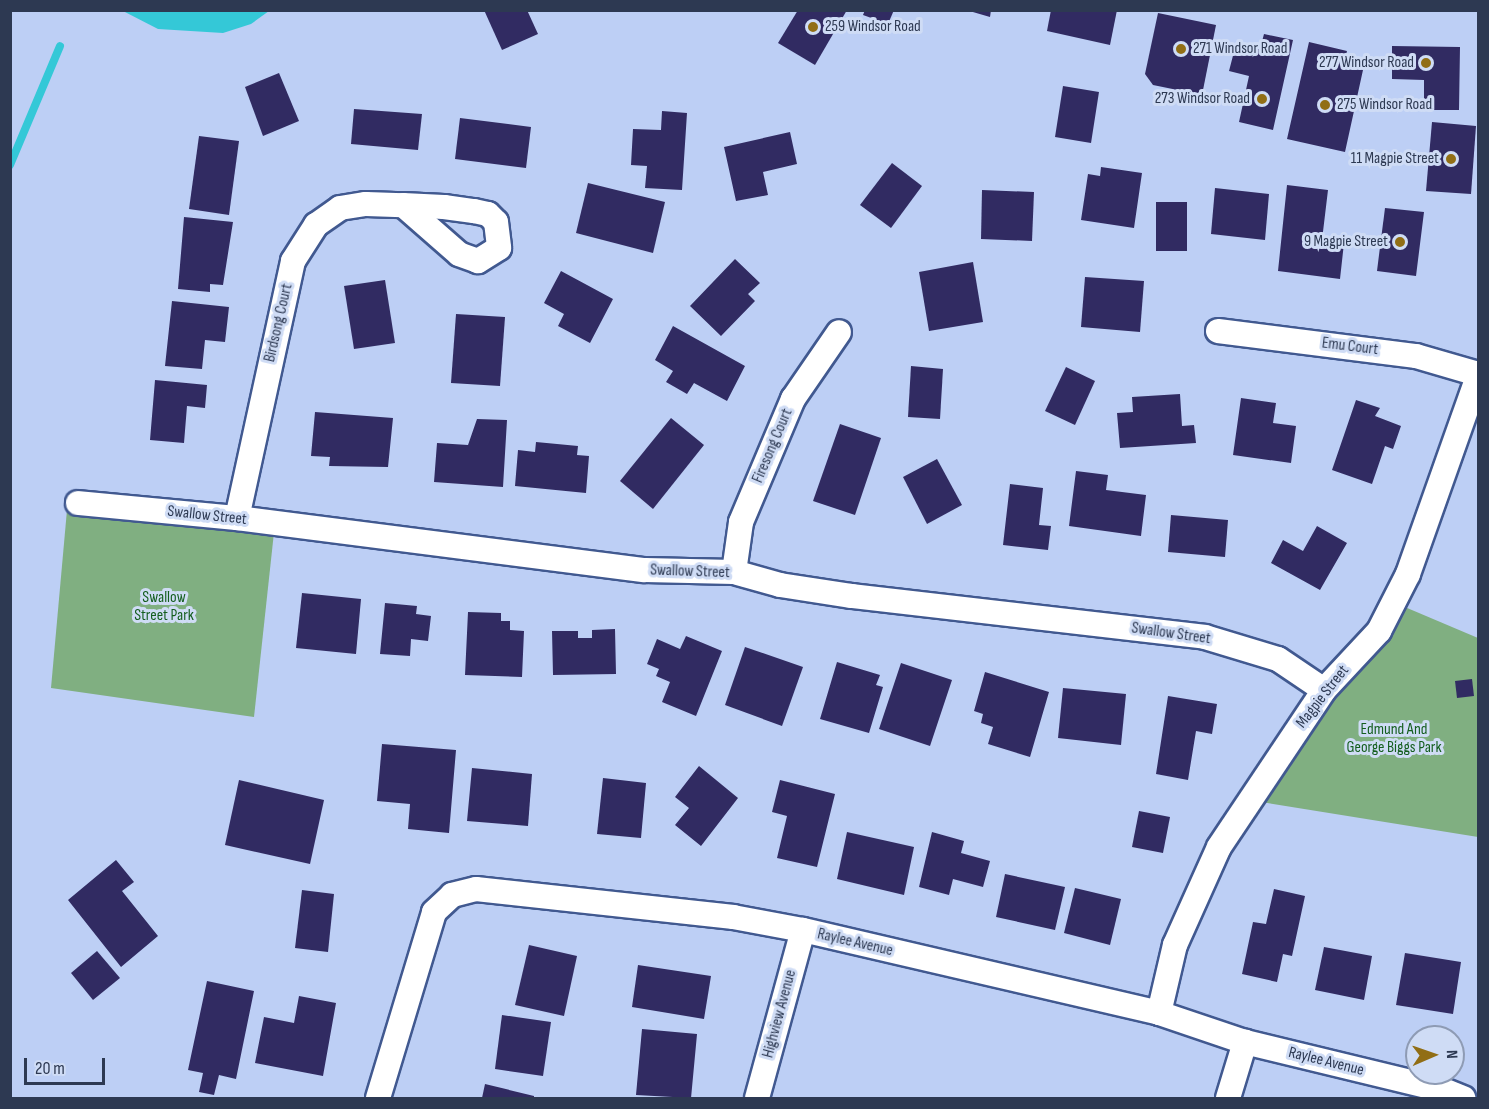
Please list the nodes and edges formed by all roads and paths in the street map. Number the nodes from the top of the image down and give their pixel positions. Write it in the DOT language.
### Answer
graph roads {
  1 [pos="403,205"];
  2 [pos="1218,331"];
  3 [pos="839,332"];
  4 [pos="1479,375"];
  5 [pos="78,503"];
  6 [pos="237,518"];
  7 [pos="734,572"];
  8 [pos="1324,690"];
  9 [pos="803,930"];
  10 [pos="1159,1013"];
  11 [pos="1245,1042"];
  12 [pos="378,1098"];
  13 [pos="757,1098"];
  14 [pos="1228,1098"];
  15 [pos="1463,1098"];
  1 -- 6 [label="street, Birdsong Court"];
  2 -- 4 [label="street, Emu Court"];
  3 -- 7 [label="street, Firesong Court"];
  4 -- 8 [label="street, Magpie Street"];
  5 -- 6 [label="street, Swallow Street"];
  6 -- 7 [label="street, Swallow Street"];
  7 -- 8 [label="street, Swallow Street"];
  8 -- 10 [label="street, Magpie Street"];
  9 -- 10 [label="street, Raylee Avenue"];
  9 -- 12 [label="street, Raylee Avenue"];
  9 -- 13 [label="street, Highview Avenue"];
  10 -- 11 [label="street, Raylee Avenue"];
  11 -- 14 [label="street"];
  11 -- 15 [label="street, Raylee Avenue"];
}
